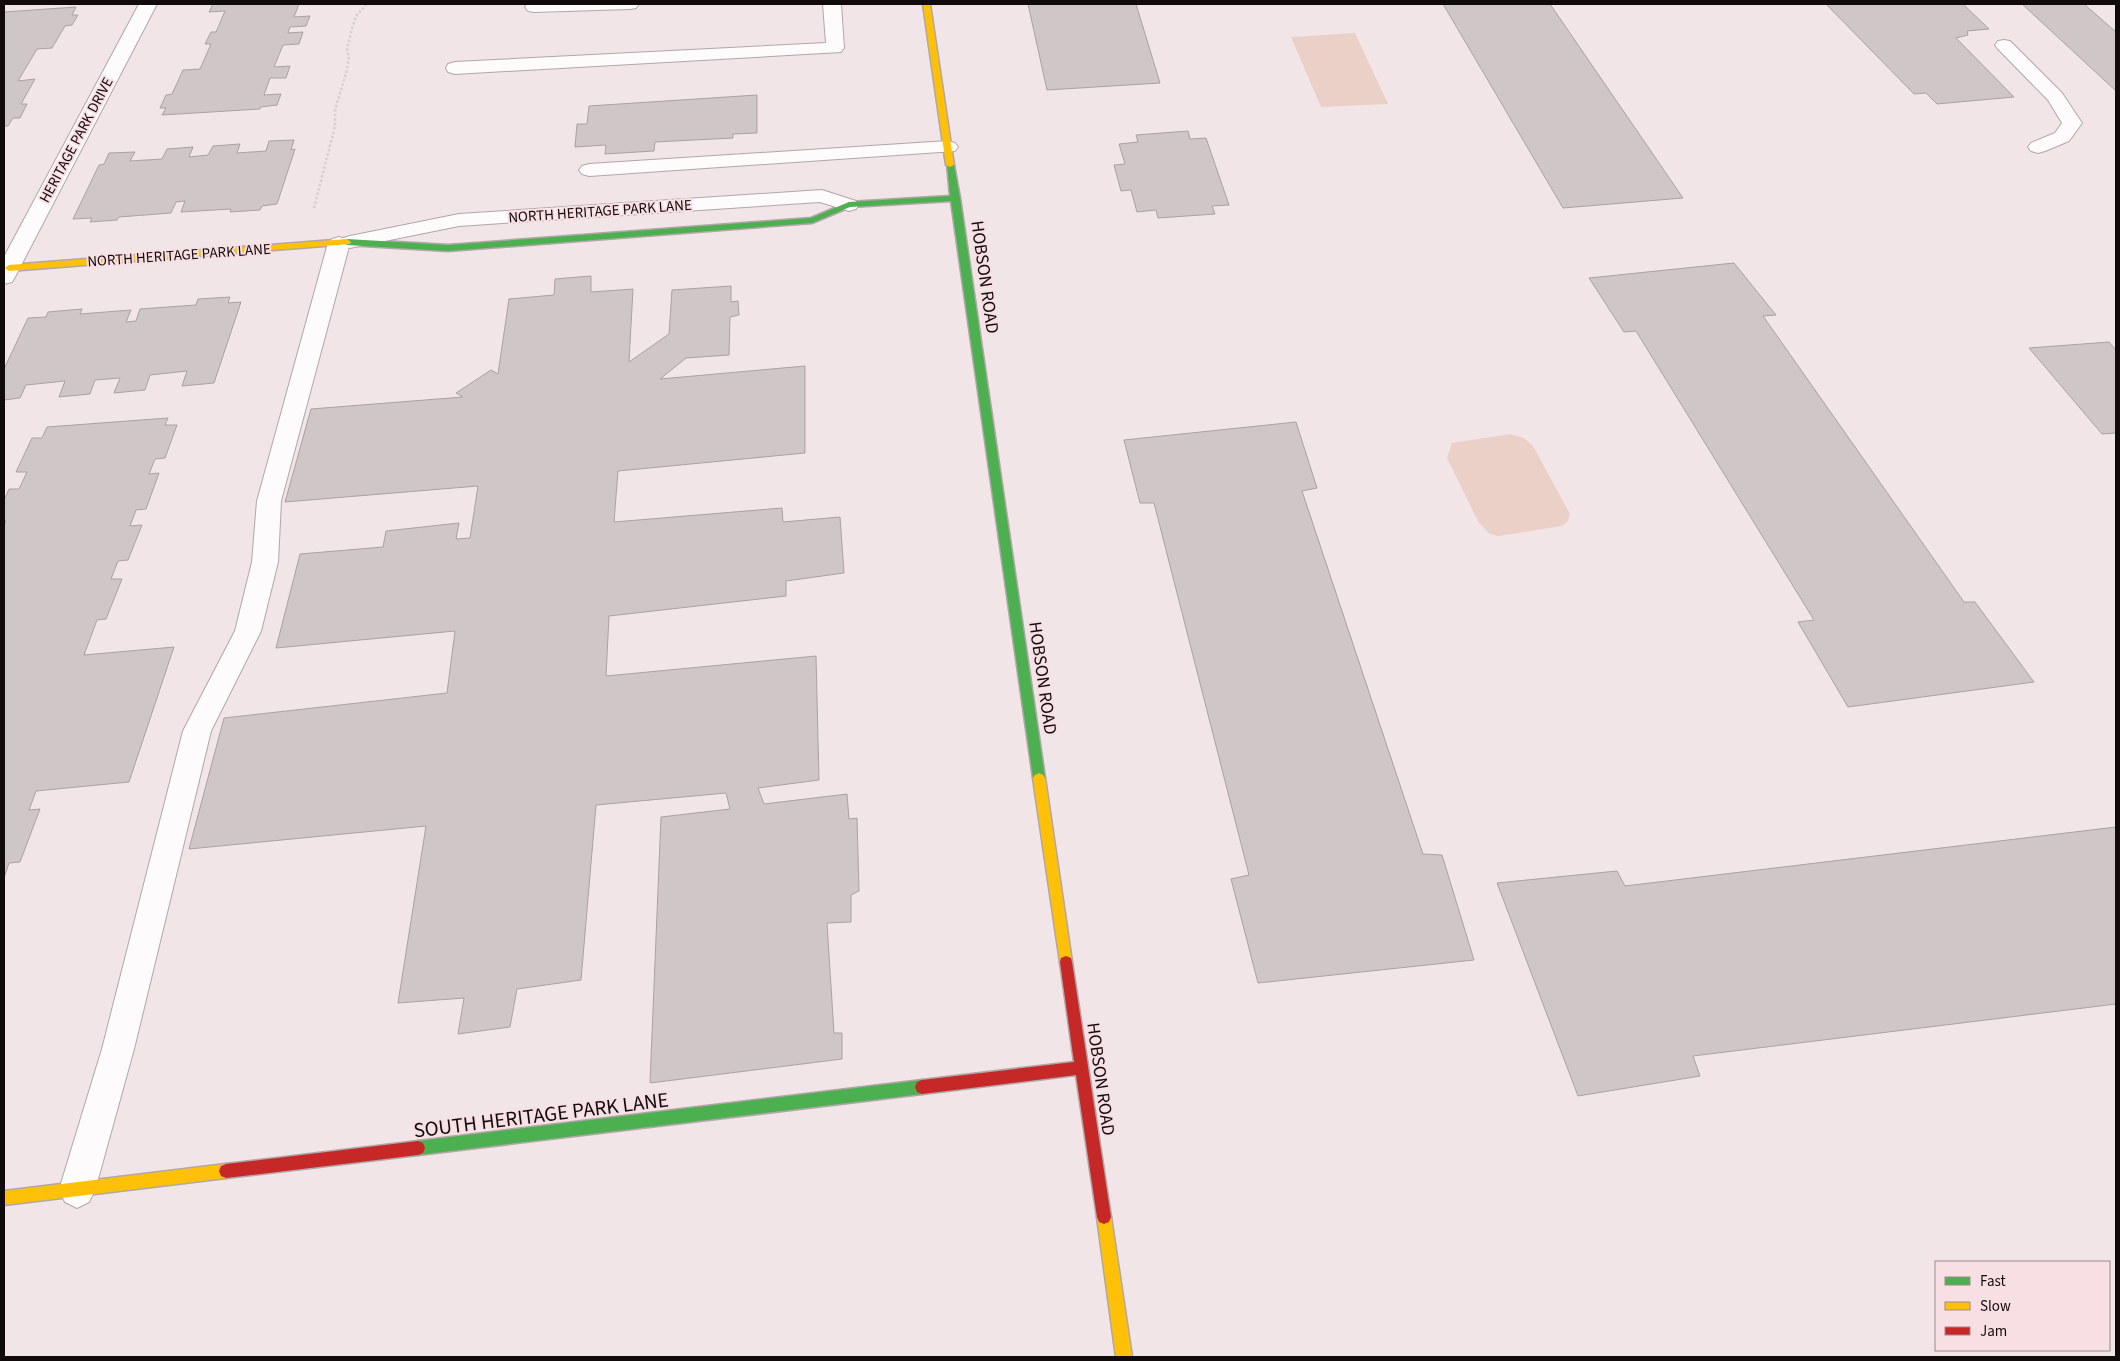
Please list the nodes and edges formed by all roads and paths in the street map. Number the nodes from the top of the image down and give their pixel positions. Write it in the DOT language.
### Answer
graph roads {
  1 [pos="148,4"];
  2 [pos="367,4"];
  3 [pos="630,4"];
  4 [pos="832,4"];
  5 [pos="926,4"];
  6 [pos="534,8"];
  7 [pos="2004,45"];
  8 [pos="455,68"];
  9 [pos="2038,146"];
  10 [pos="948,147"];
  11 [pos="589,170"];
  12 [pos="956,198"];
  13 [pos="849,205"];
  14 [pos="344,243"];
  15 [pos="302,246"];
  16 [pos="6,272"];
  17 [pos="1082,1068"];
  18 [pos="77,1190"];
  19 [pos="4,1198"];
  20 [pos="1124,1357"];
  1 -- 16 [label="street, HERITAGE PARK DRIVE"];
  2 -- 15 [label="path"];
  3 -- 6 [label="street"];
  4 -- 8 [label="street"];
  5 -- 10 [label="street, HOBSON ROAD"];
  7 -- 9 [label="street"];
  10 -- 11 [label="street"];
  10 -- 12 [label="street, HOBSON ROAD"];
  12 -- 13 [label="street, NORTH HERITAGE PARK LANE"];
  12 -- 17 [label="street, HOBSON ROAD"];
  13 -- 14 [label="street, NORTH HERITAGE PARK LANE"];
  14 -- 15 [label="street, NORTH HERITAGE PARK LANE"];
  14 -- 18 [label="street"];
  15 -- 16 [label="street, NORTH HERITAGE PARK LANE"];
  17 -- 18 [label="street, SOUTH HERITAGE PARK LANE"];
  17 -- 20 [label="street, HOBSON ROAD"];
  18 -- 19 [label="street, SOUTH HERITAGE PARK LANE"];
}
